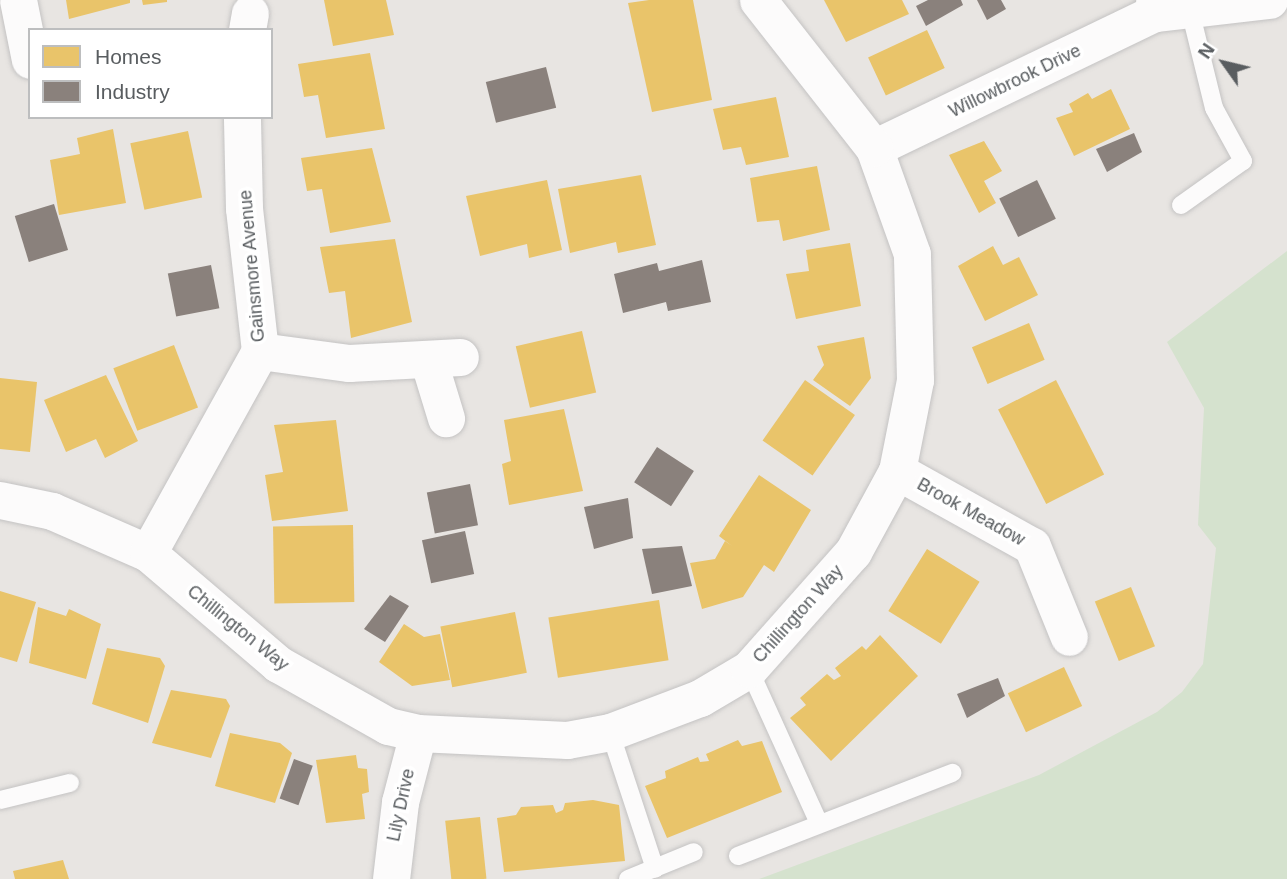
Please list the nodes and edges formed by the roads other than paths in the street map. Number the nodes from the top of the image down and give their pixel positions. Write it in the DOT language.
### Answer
graph roads {
  1 [pos="18,0"];
  2 [pos="758,0"];
  3 [pos="1269,0"];
  4 [pos="1166,8"];
  5 [pos="28,50"];
  6 [pos="242,119"];
  7 [pos="874,148"];
  8 [pos="1181,205"];
  9 [pos="260,351"];
  10 [pos="446,418"];
  11 [pos="897,471"];
  12 [pos="0,500"];
  13 [pos="148,553"];
  14 [pos="1069,637"];
  15 [pos="748,669"];
  16 [pos="610,732"];
  17 [pos="418,733"];
  18 [pos="952,773"];
  19 [pos="70,783"];
  20 [pos="0,800"];
  21 [pos="819,824"];
  22 [pos="694,852"];
  23 [pos="738,856"];
  24 [pos="654,869"];
  25 [pos="391,879"];
  26 [pos="628,879"];
  1 -- 5 [label="street"];
  2 -- 7 [label="street, Chillington Way"];
  3 -- 4 [label="street, Willowbrook Drive"];
  4 -- 7 [label="street, Willowbrook Drive"];
  4 -- 8 [label="lane"];
  6 -- 9 [label="street, Gainsmore Avenue"];
  7 -- 11 [label="street, Chillington Way"];
  9 -- 10 [label="street"];
  9 -- 13 [label="street, Gainsmore Avenue"];
  11 -- 14 [label="street, Brook Meadow"];
  11 -- 15 [label="street, Chillington Way"];
  12 -- 13 [label="street, Chillington Way"];
  13 -- 17 [label="street, Chillington Way"];
  15 -- 16 [label="street, Chillington Way"];
  15 -- 21 [label="lane"];
  16 -- 17 [label="street, Chillington Way"];
  16 -- 24 [label="lane"];
  17 -- 25 [label="street, Lily Drive"];
  18 -- 21 [label="lane"];
  19 -- 20 [label="lane"];
  21 -- 23 [label="lane"];
  22 -- 24 [label="lane"];
  24 -- 26 [label="lane"];
}
